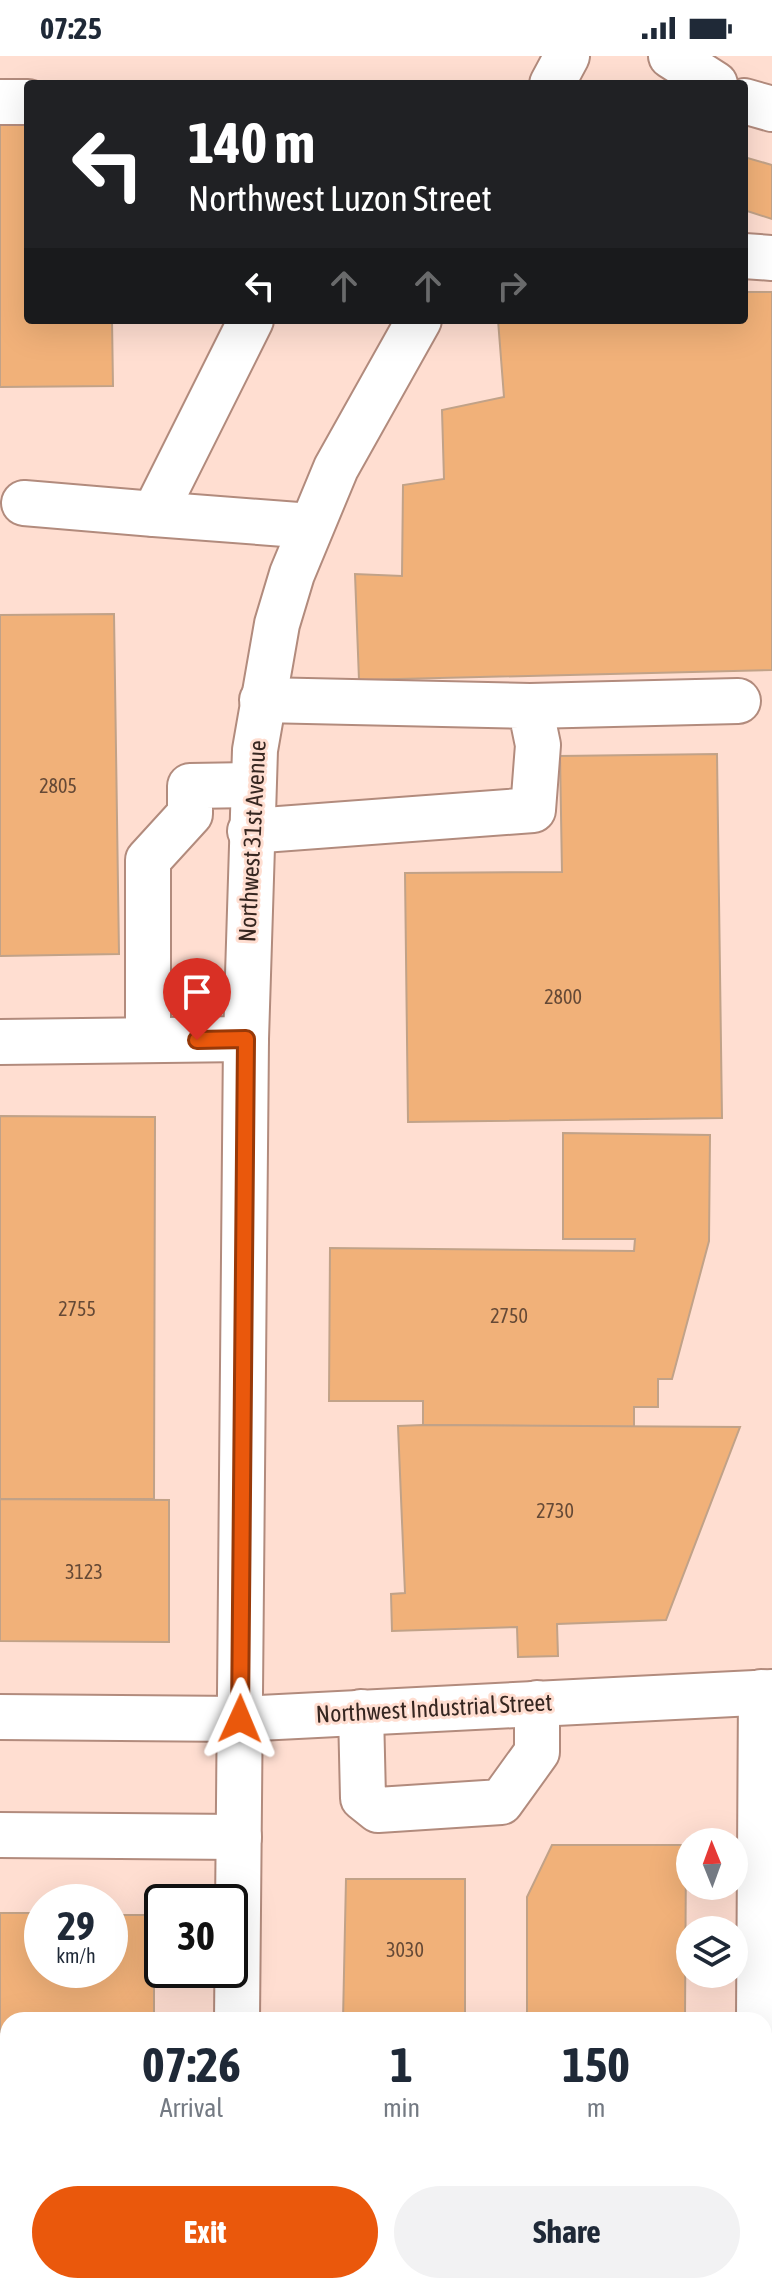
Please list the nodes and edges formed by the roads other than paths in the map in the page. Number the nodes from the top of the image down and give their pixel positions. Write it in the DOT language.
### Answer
graph roads {
  1 [pos="567,56"];
  2 [pos="671,56"];
  3 [pos="554,80"];
  4 [pos="709,80"];
  5 [pos="0,102"];
  6 [pos="24,102"];
  7 [pos="748,102"];
  8 [pos="772,109"];
  9 [pos="748,256"];
  10 [pos="772,258"];
  11 [pos="249,324"];
  12 [pos="417,324"];
  13 [pos="24,503"];
  14 [pos="154,514"];
  15 [pos="311,526"];
  16 [pos="262,700"];
  17 [pos="738,701"];
  18 [pos="530,706"];
  19 [pos="252,785"];
  20 [pos="250,831"];
  21 [pos="246,1039"];
  22 [pos="148,1040"];
  23 [pos="0,1042"];
  24 [pos="766,1692"];
  25 [pos="537,1703"];
  26 [pos="361,1712"];
  27 [pos="0,1717"];
  28 [pos="240,1719"];
  29 [pos="0,1835"];
  30 [pos="239,1837"];
  31 [pos="237,2012"];
  32 [pos="759,2012"];
  1 -- 3 [label="street"];
  2 -- 4 [label="street"];
  5 -- 6 [label="street"];
  7 -- 8 [label="street"];
  9 -- 10 [label="street"];
  11 -- 14 [label="street"];
  12 -- 15 [label="street, Northwest 31st Avenue"];
  13 -- 14 [label="street"];
  14 -- 15 [label="street"];
  15 -- 16 [label="street, Northwest 31st Avenue"];
  16 -- 18 [label="street"];
  16 -- 19 [label="street, Northwest 31st Avenue"];
  17 -- 18 [label="street"];
  18 -- 20 [label="street"];
  19 -- 20 [label="street, Northwest 31st Avenue"];
  19 -- 22 [label="street"];
  20 -- 21 [label="street, Northwest 31st Avenue"];
  21 -- 22 [label="street"];
  21 -- 28 [label="street, Northwest 31st Avenue"];
  22 -- 23 [label="street"];
  24 -- 25 [label="street, Northwest Industrial Street"];
  24 -- 32 [label="street"];
  25 -- 26 [label="street, Northwest Industrial Street"];
  25 -- 26 [label="street"];
  26 -- 28 [label="street, Northwest Industrial Street"];
  27 -- 28 [label="street, Northwest Industrial Street"];
  28 -- 30 [label="street, Northwest 31st Avenue"];
  29 -- 30 [label="street"];
  30 -- 31 [label="street, Northwest 31st Avenue"];
}
